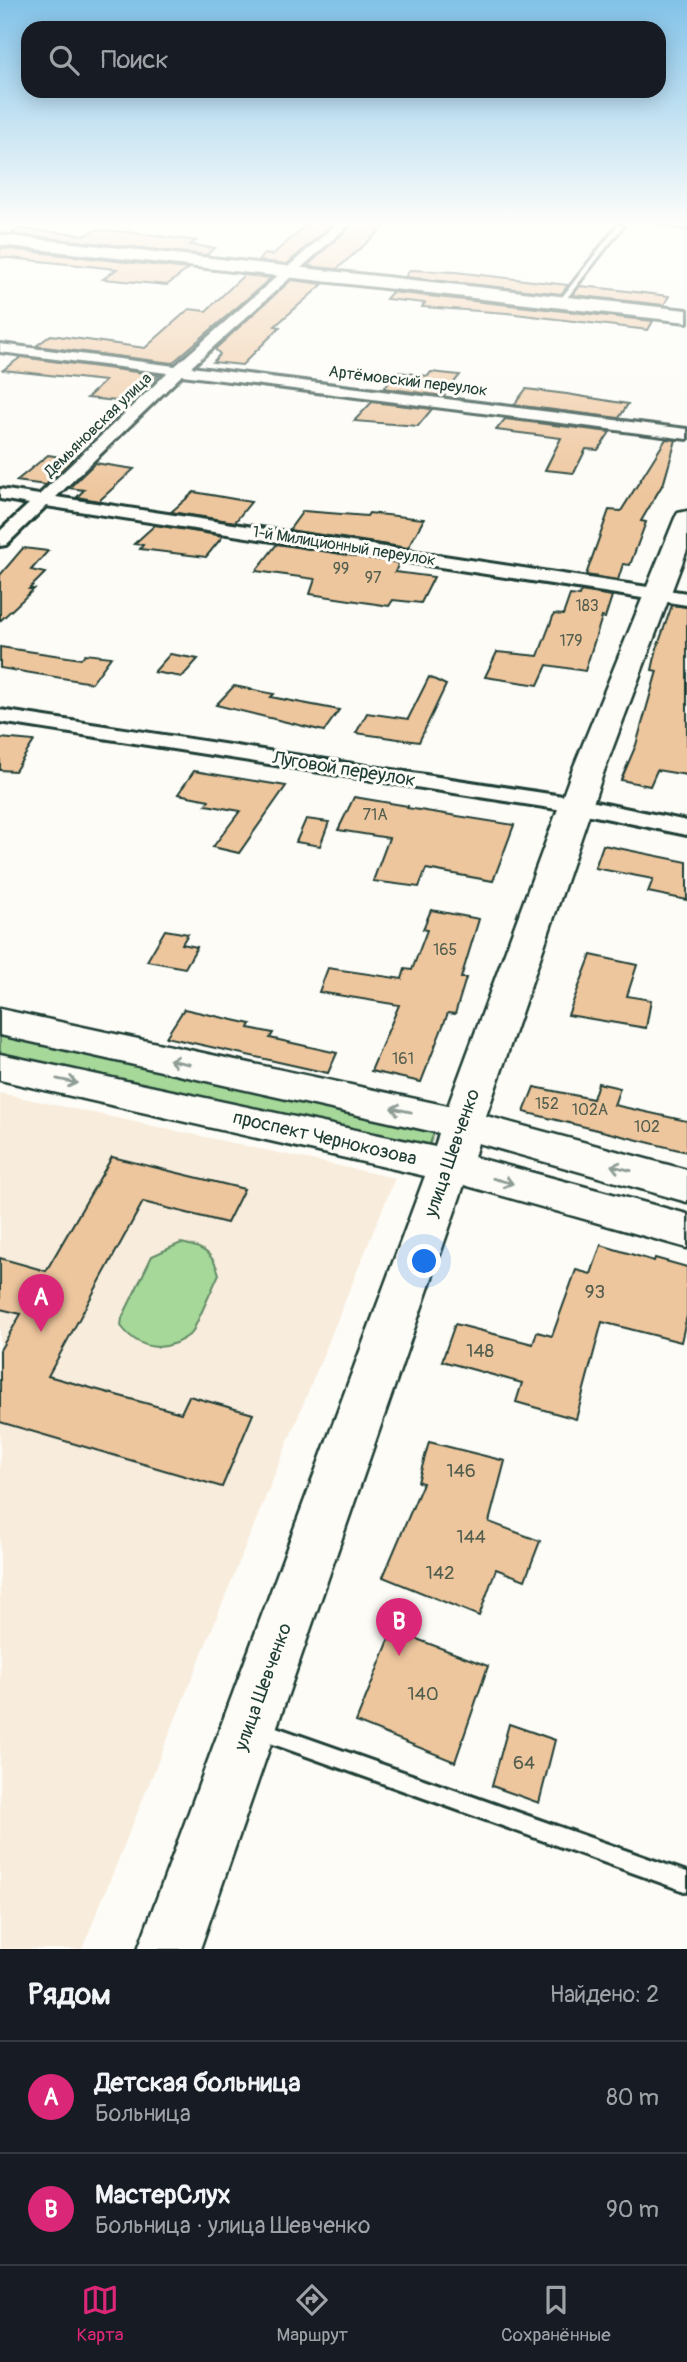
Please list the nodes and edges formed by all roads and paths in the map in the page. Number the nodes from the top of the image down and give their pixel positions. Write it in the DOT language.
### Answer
graph roads {
  1 [pos="244,313"];
  2 [pos="660,313"];
  3 [pos="687,316"];
  4 [pos="0,348"];
  5 [pos="179,370"];
  6 [pos="687,433"];
  7 [pos="0,494"];
  8 [pos="44,500"];
  9 [pos="687,518"];
  10 [pos="0,541"];
  11 [pos="673,596"];
  12 [pos="0,716"];
  13 [pos="576,805"];
  14 [pos="687,828"];
  15 [pos="0,1022"];
  16 [pos="0,1067"];
  17 [pos="462,1124"];
  18 [pos="450,1166"];
  19 [pos="687,1186"];
  20 [pos="687,1231"];
  21 [pos="248,1726"];
  22 [pos="687,1882"];
  23 [pos="169,1949"];
  1 -- 5 [label="street, Демьяновская улица"];
  2 -- 3 [label="main road"];
  4 -- 5 [label="street, Артёмовский переулок"];
  5 -- 6 [label="street, Артёмовский переулок"];
  5 -- 8 [label="street, Демьяновская улица"];
  7 -- 8 [label="street, 1-й Милиционный переулок"];
  8 -- 10 [label="street, Демьяновская улица"];
  8 -- 11 [label="street, 1-й Милиционный переулок"];
  9 -- 11 [label="street, улица Шевченко"];
  11 -- 13 [label="street, улица Шевченко"];
  12 -- 13 [label="street, Луговой переулок"];
  13 -- 14 [label="street, Луговой переулок"];
  13 -- 17 [label="street, улица Шевченко"];
  17 -- 15 [label="street, one-way"];
  16 -- 18 [label="street, проспект Чернокозова, one-way"];
  17 -- 18 [label="street, улица Шевченко"];
  19 -- 17 [label="street, one-way"];
  18 -- 20 [label="street, проспект Чернокозова, one-way"];
  18 -- 21 [label="street, улица Шевченко"];
  21 -- 22 [label="lane"];
  21 -- 23 [label="street, улица Шевченко"];
}
